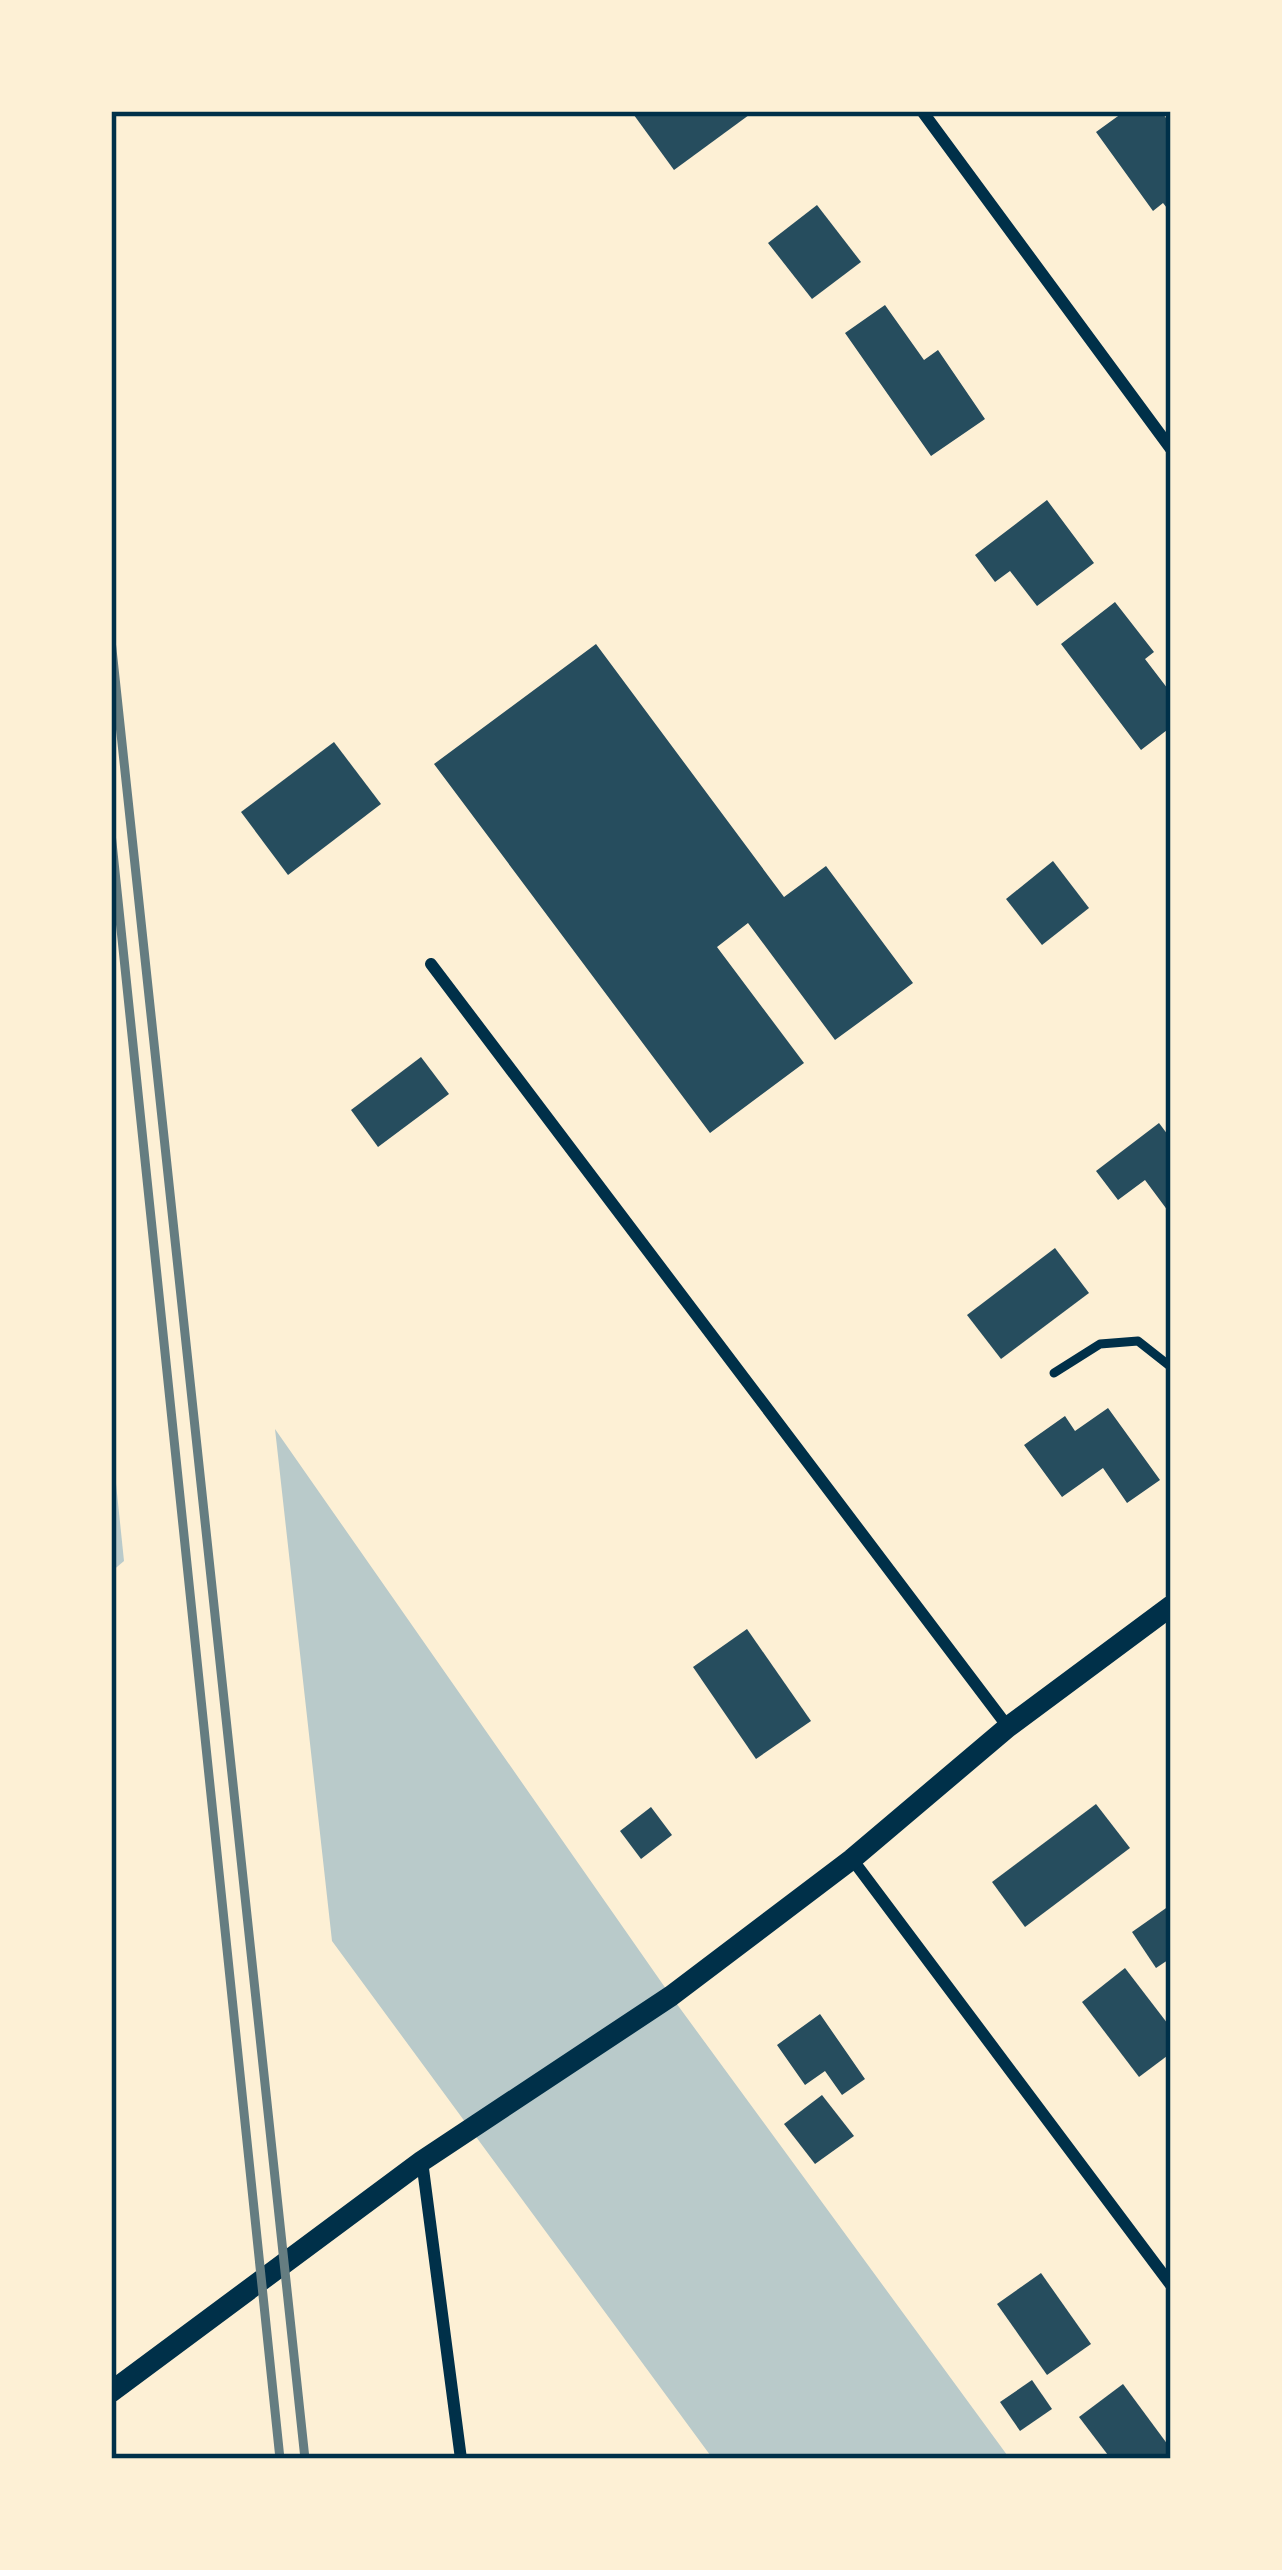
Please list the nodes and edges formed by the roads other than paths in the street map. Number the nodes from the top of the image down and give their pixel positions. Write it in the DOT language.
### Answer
graph roads {
  1 [pos="922,111"];
  2 [pos="1171,449"];
  3 [pos="431,964"];
  4 [pos="1171,1367"];
  5 [pos="1054,1373"];
  6 [pos="1171,1606"];
  7 [pos="1008,1727"];
  8 [pos="852,1859"];
  9 [pos="422,2161"];
  10 [pos="1171,2285"];
  11 [pos="111,2392"];
  12 [pos="461,2459"];
  1 -- 2 [label="street"];
  3 -- 7 [label="street"];
  4 -- 5 [label="lane"];
  6 -- 7 [label="street"];
  7 -- 8 [label="street"];
  8 -- 9 [label="street"];
  8 -- 10 [label="street"];
  9 -- 11 [label="street"];
  9 -- 12 [label="street"];
}
